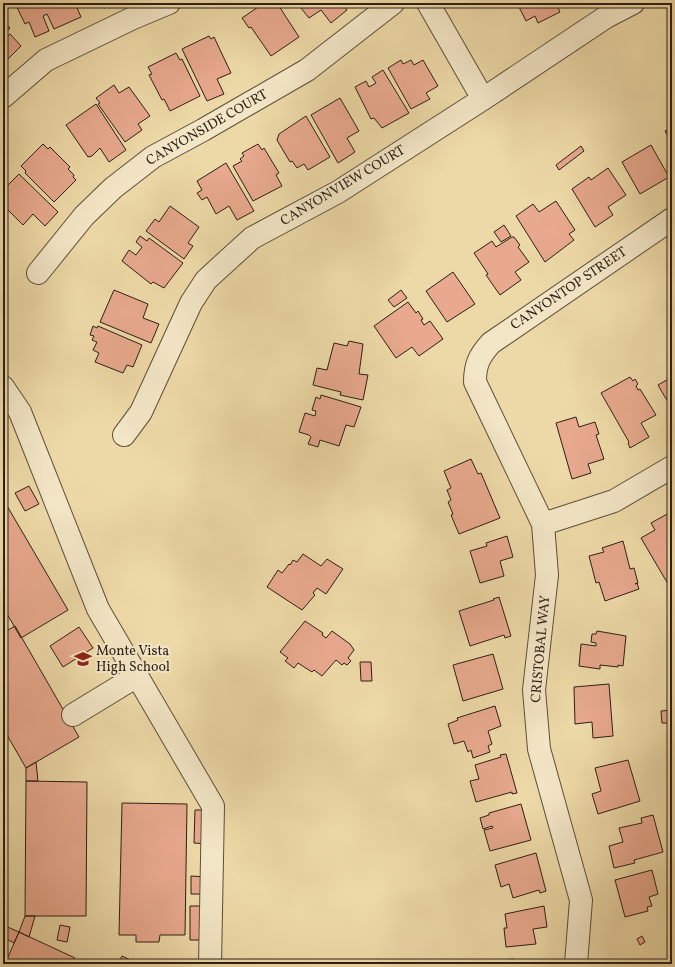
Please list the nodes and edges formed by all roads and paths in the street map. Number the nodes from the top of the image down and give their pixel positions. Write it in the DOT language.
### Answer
graph roads {
  1 [pos="170,3"];
  2 [pos="393,3"];
  3 [pos="428,3"];
  4 [pos="633,3"];
  5 [pos="3,97"];
  6 [pos="483,99"];
  7 [pos="672,219"];
  8 [pos="38,273"];
  9 [pos="475,367"];
  10 [pos="3,387"];
  11 [pos="124,435"];
  12 [pos="672,467"];
  13 [pos="543,524"];
  14 [pos="137,676"];
  15 [pos="73,716"];
  16 [pos="210,964"];
  17 [pos="576,964"];
  1 -- 5 [label="street"];
  2 -- 8 [label="street, CANYONSIDE COURT"];
  3 -- 6 [label="street"];
  4 -- 6 [label="street, CANYONVIEW COURT"];
  6 -- 11 [label="street, CANYONVIEW COURT"];
  7 -- 9 [label="street, CANYONTOP STREET"];
  9 -- 13 [label="street, CRISTOBAL WAY"];
  10 -- 14 [label="street"];
  12 -- 13 [label="street"];
  13 -- 17 [label="street, CRISTOBAL WAY"];
  14 -- 15 [label="street"];
  14 -- 16 [label="street"];
}
